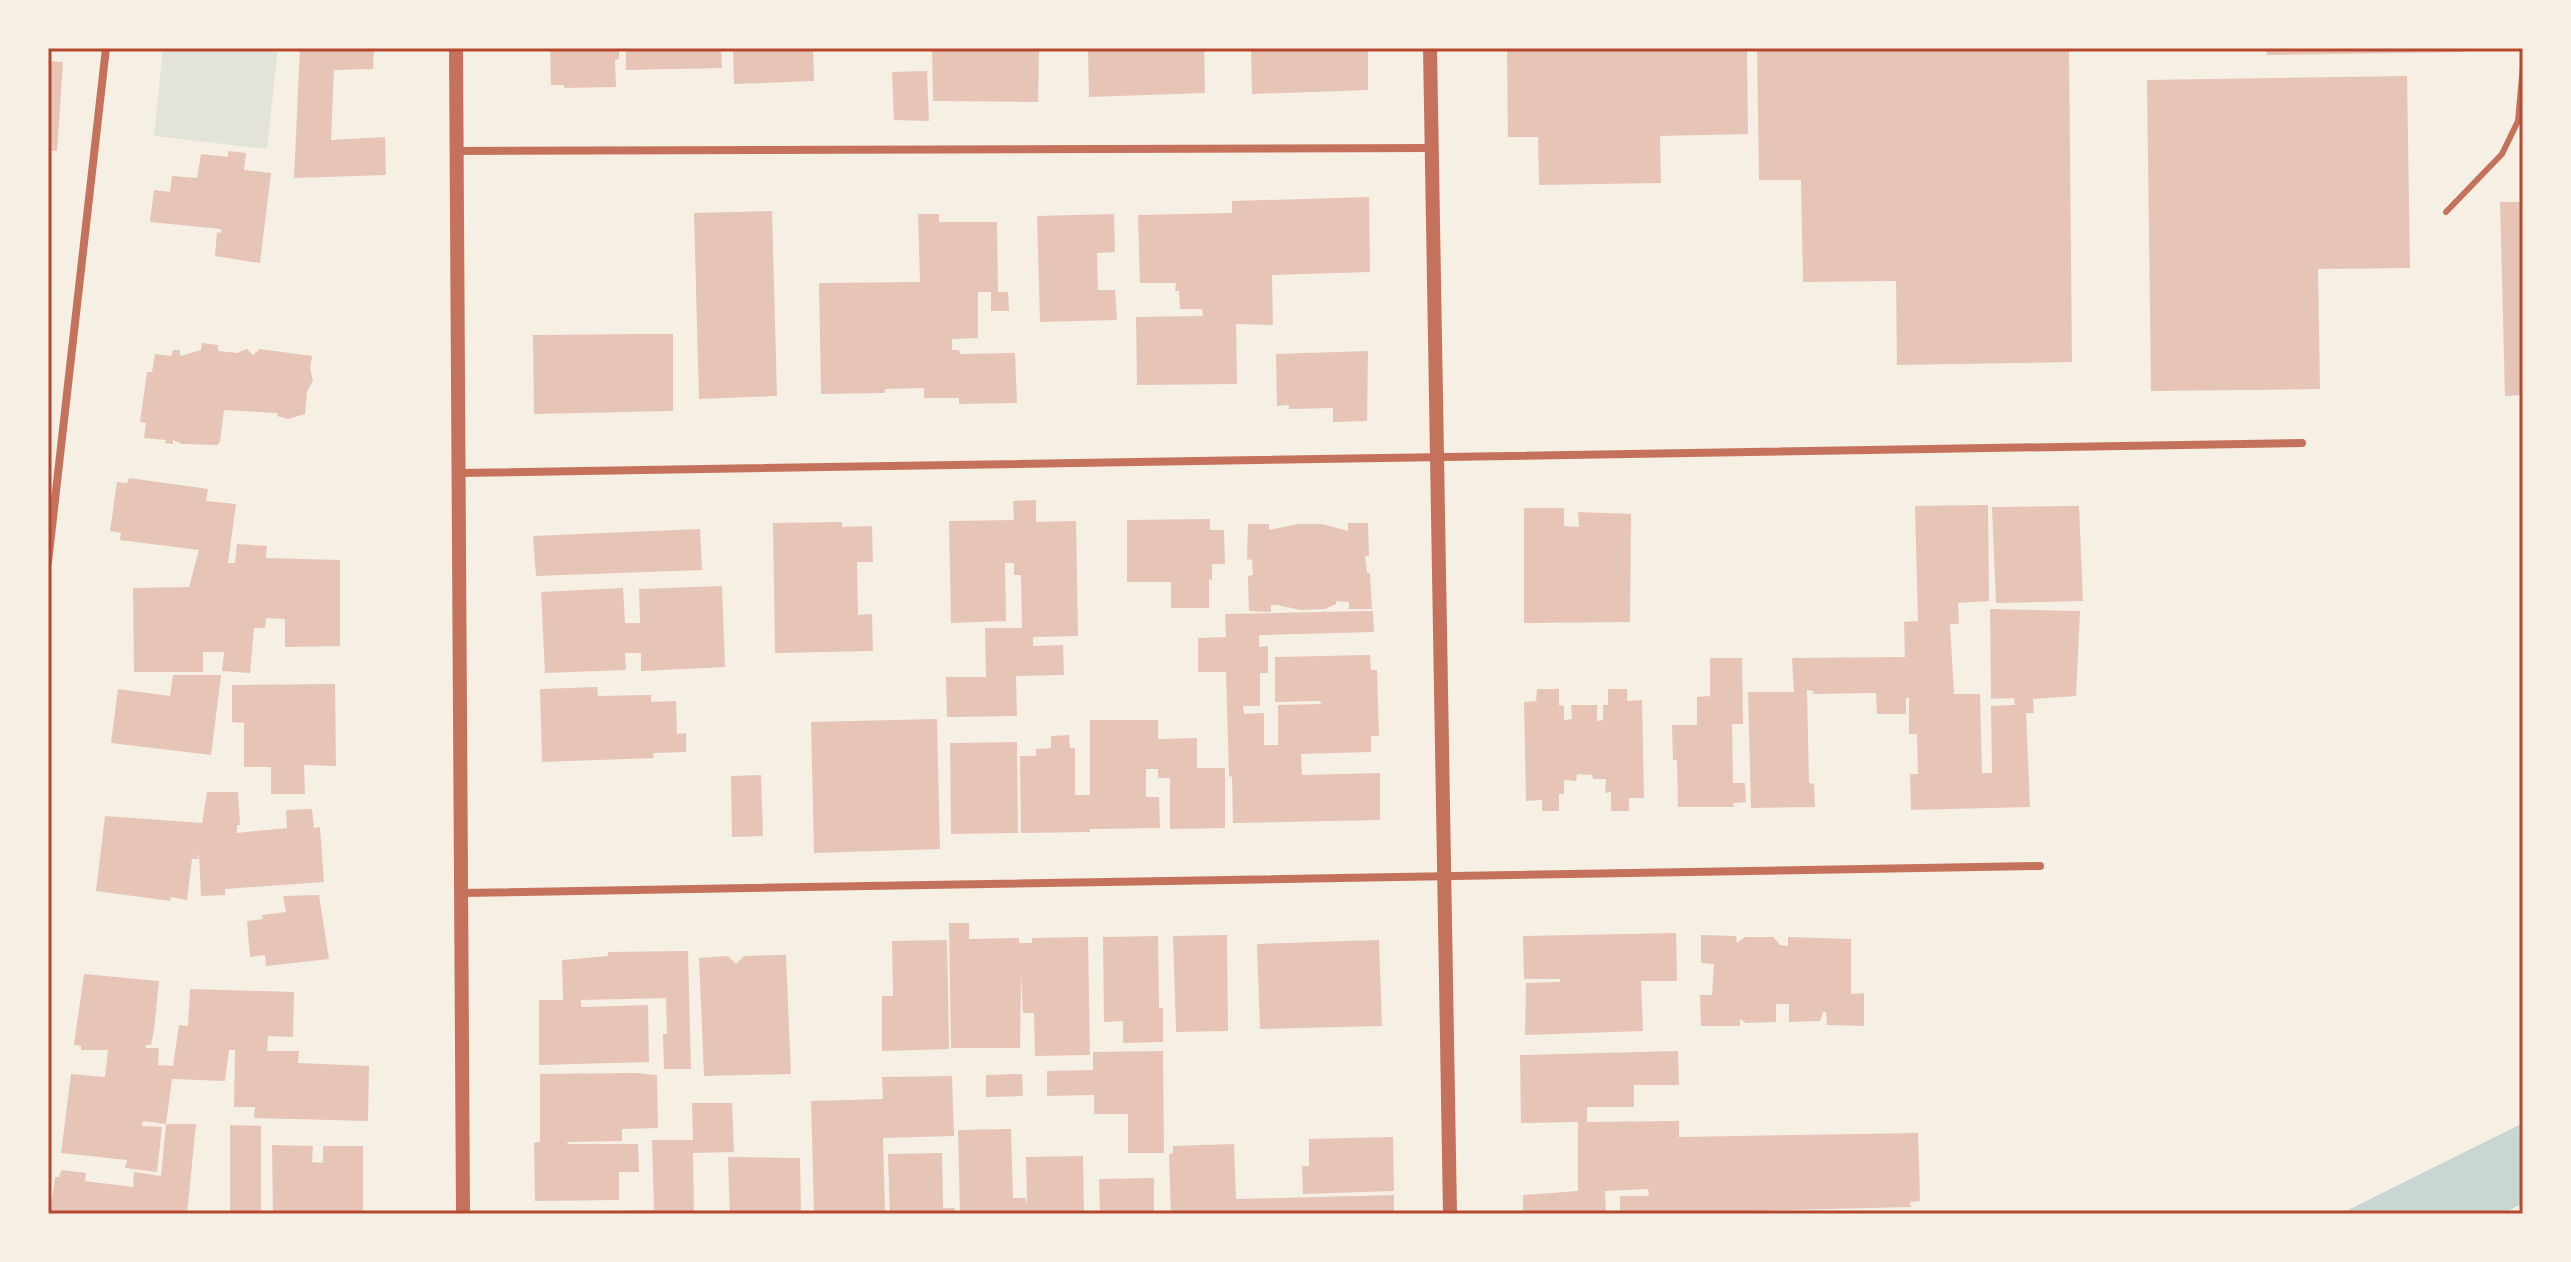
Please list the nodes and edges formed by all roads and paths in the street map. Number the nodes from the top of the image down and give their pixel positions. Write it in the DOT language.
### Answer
graph roads {
  1 [pos="106,48"];
  2 [pos="456,48"];
  3 [pos="1430,48"];
  4 [pos="2523,66"];
  5 [pos="1432,148"];
  6 [pos="457,151"];
  7 [pos="2446,212"];
  8 [pos="2302,443"];
  9 [pos="1437,457"];
  10 [pos="459,473"];
  11 [pos="48,562"];
  12 [pos="2040,866"];
  13 [pos="1444,876"];
  14 [pos="461,893"];
  15 [pos="463,1214"];
  16 [pos="1450,1214"];
  1 -- 11 [label="street"];
  2 -- 6 [label="street"];
  3 -- 5 [label="street"];
  4 -- 7 [label="lane"];
  5 -- 6 [label="street"];
  5 -- 9 [label="street"];
  6 -- 10 [label="street"];
  8 -- 9 [label="street"];
  9 -- 10 [label="street"];
  9 -- 13 [label="street"];
  10 -- 14 [label="street"];
  12 -- 13 [label="street"];
  13 -- 14 [label="street"];
  13 -- 16 [label="street"];
  14 -- 15 [label="street"];
}
